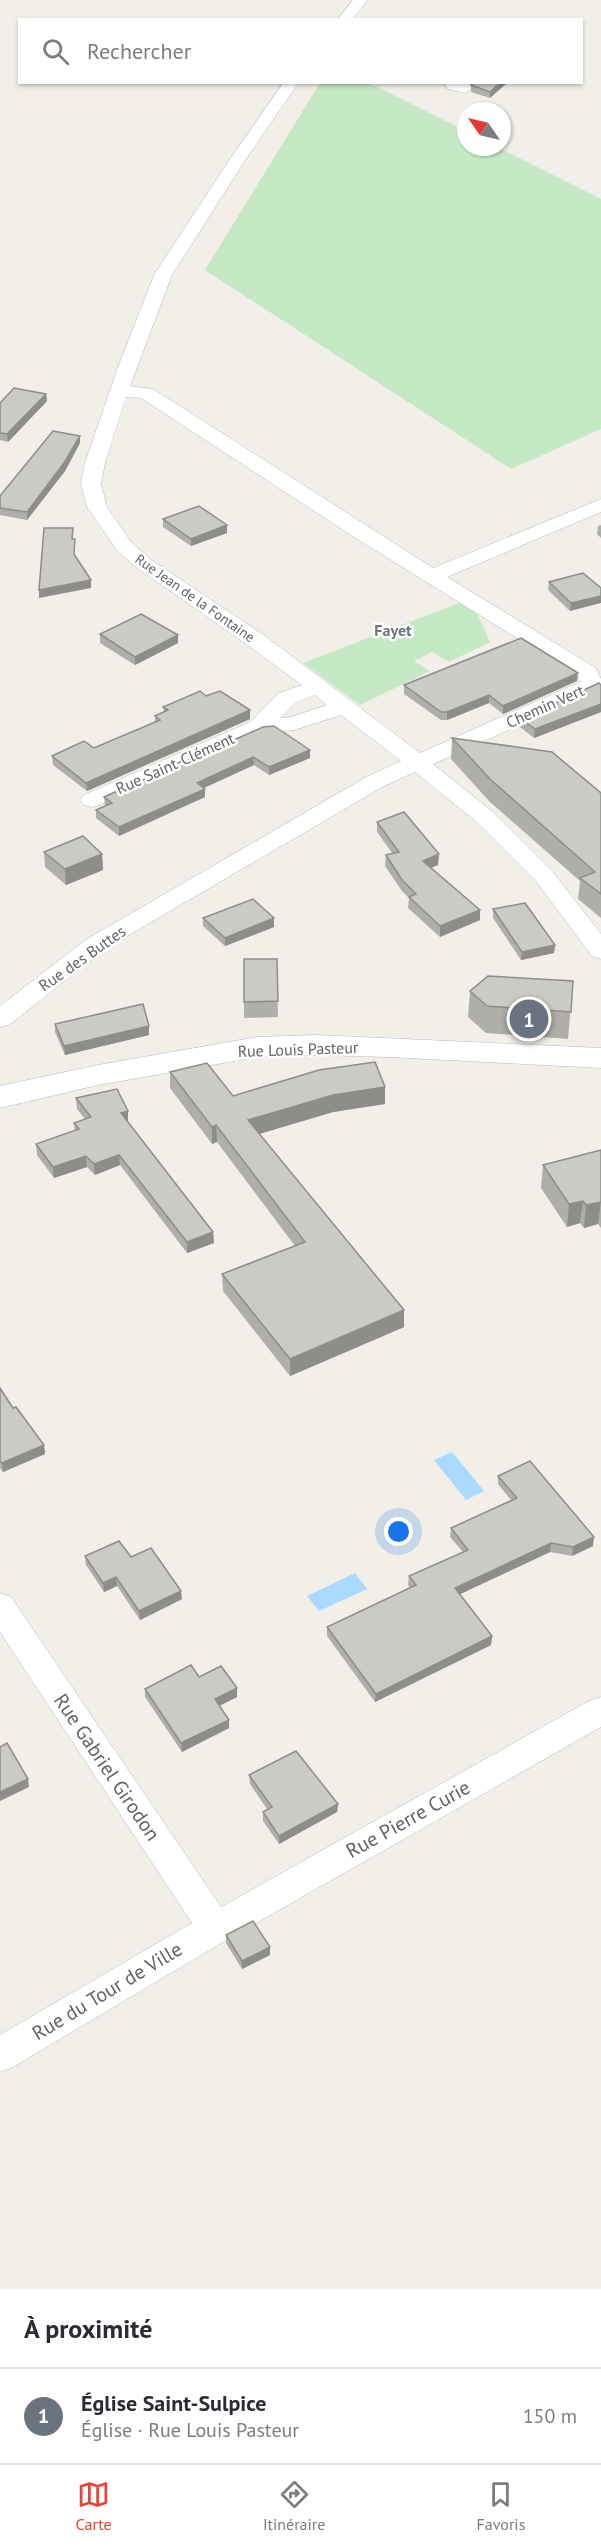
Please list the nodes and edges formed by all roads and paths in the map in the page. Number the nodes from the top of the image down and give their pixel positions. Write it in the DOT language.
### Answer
graph roads {
  1 [pos="360,0"];
  2 [pos="346,18"];
  3 [pos="291,84"];
  4 [pos="452,84"];
  5 [pos="470,84"];
  6 [pos="120,391"];
  7 [pos="601,505"];
  8 [pos="432,576"];
  9 [pos="316,687"];
  10 [pos="343,707"];
  11 [pos="258,727"];
  12 [pos="418,763"];
  13 [pos="92,800"];
  14 [pos="601,951"];
  15 [pos="0,1019"];
  16 [pos="601,1058"];
  17 [pos="0,1097"];
  18 [pos="0,1606"];
  19 [pos="601,1711"];
  20 [pos="215,1928"];
  21 [pos="0,2055"];
  1 -- 2 [label="street"];
  3 -- 6 [label="street, Rue Jean de la Fontaine"];
  4 -- 5 [label="street"];
  6 -- 8 [label="street"];
  6 -- 9 [label="street, Rue Jean de la Fontaine"];
  7 -- 8 [label="street"];
  8 -- 12 [label="street, Chemin Vert"];
  9 -- 10 [label="street, Rue Jean de la Fontaine"];
  9 -- 11 [label="street, Rue Saint-Clément"];
  10 -- 11 [label="street, Rue Saint-Clément"];
  10 -- 12 [label="street, Rue Jean de la Fontaine"];
  11 -- 13 [label="street, Rue Saint-Clément"];
  12 -- 14 [label="street, Rue Jean de la Fontaine"];
  12 -- 15 [label="street, Rue des Buttes"];
  16 -- 17 [label="main road, Rue Louis Pasteur"];
  18 -- 20 [label="street, Rue Gabriel Girodon"];
  19 -- 20 [label="street, Rue Pierre Curie"];
  20 -- 21 [label="street, Rue du Tour de Ville"];
}
